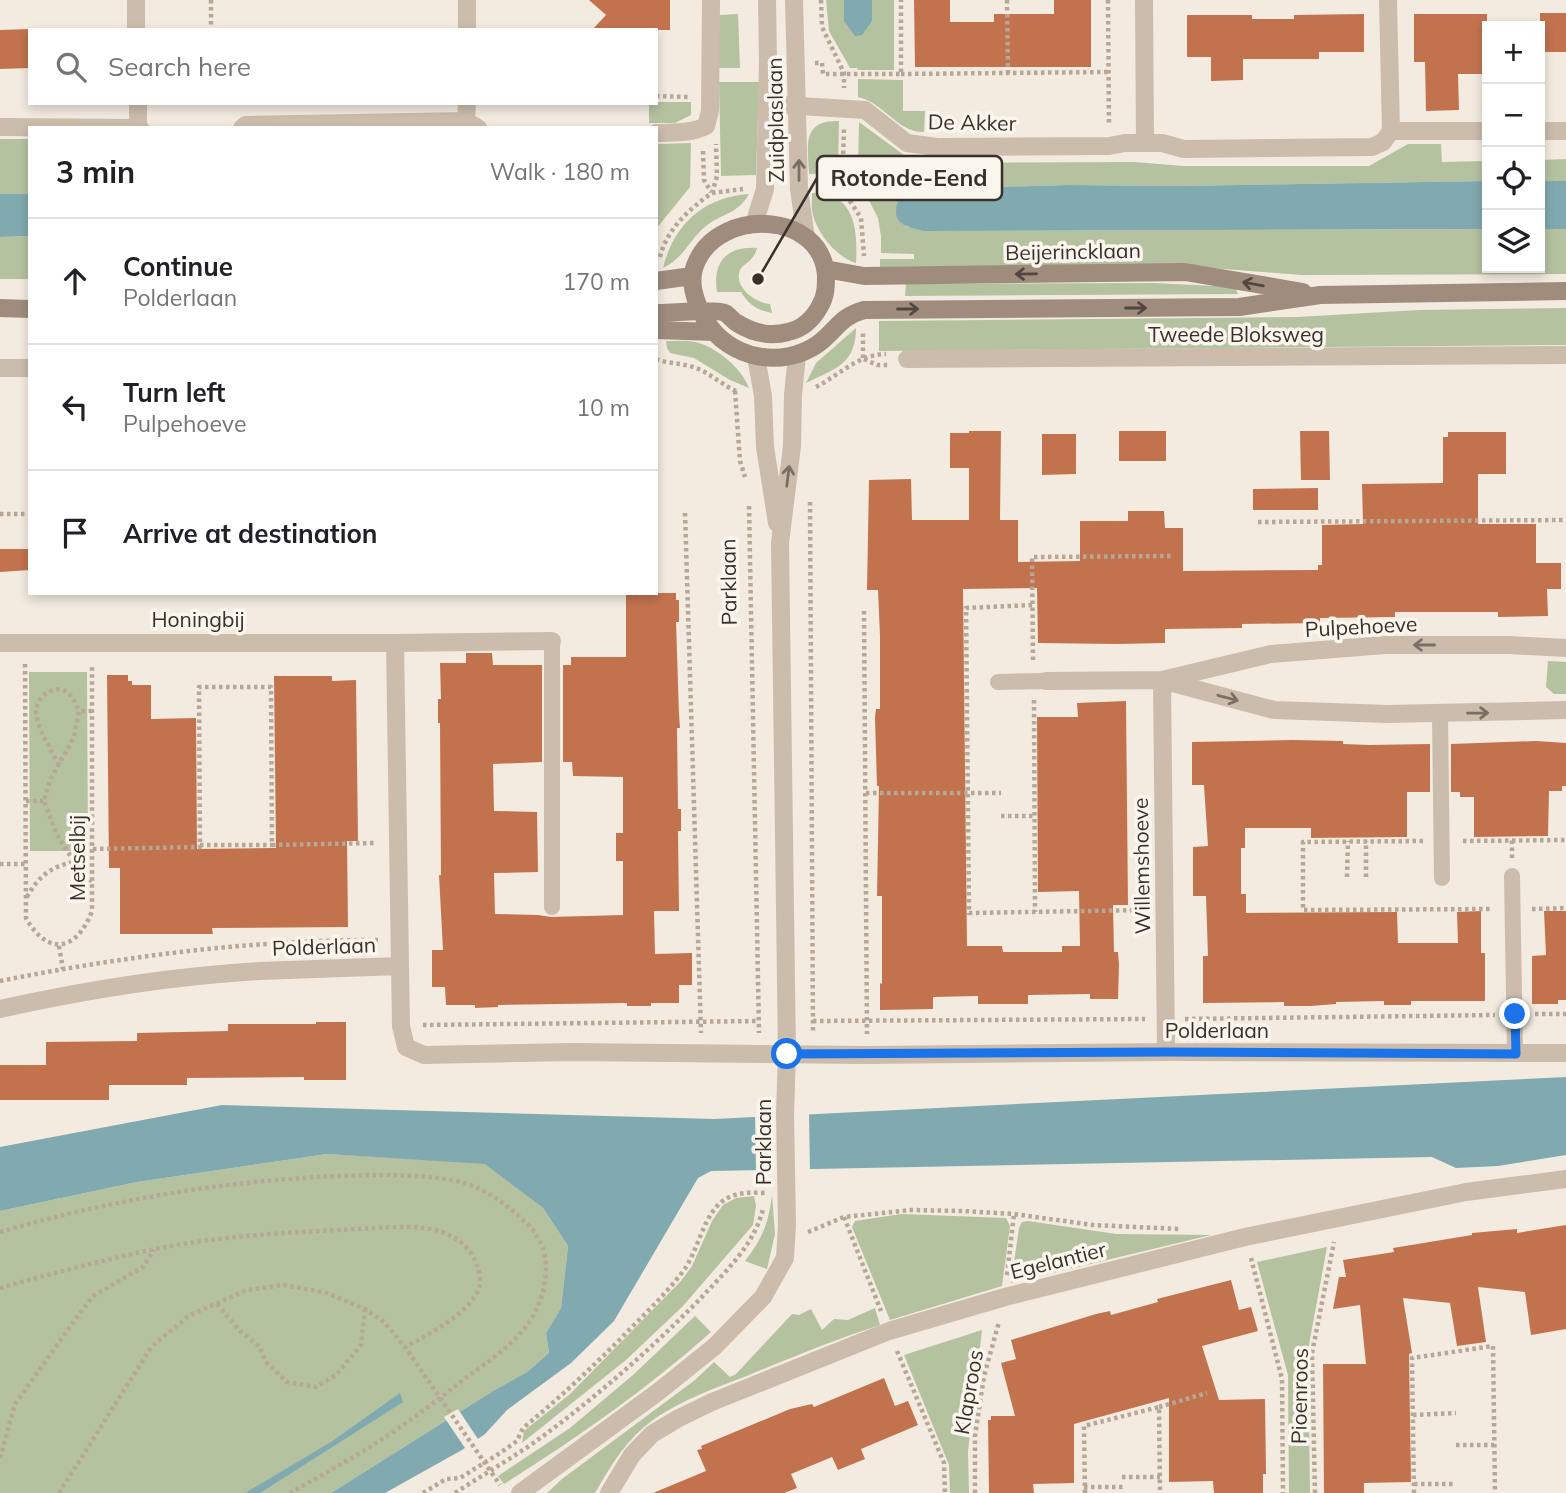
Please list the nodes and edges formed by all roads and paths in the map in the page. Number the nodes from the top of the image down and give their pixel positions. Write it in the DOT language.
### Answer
graph roads {
  1 [pos="136,0"];
  2 [pos="211,0"];
  3 [pos="467,0"];
  4 [pos="711,0"];
  5 [pos="767,0"];
  6 [pos="794,0"];
  7 [pos="821,0"];
  8 [pos="901,0"];
  9 [pos="1007,0"];
  10 [pos="1108,0"];
  11 [pos="1144,0"];
  12 [pos="1388,0"];
  13 [pos="136,28"];
  14 [pos="211,28"];
  15 [pos="467,28"];
  16 [pos="1108,72"];
  17 [pos="844,73"];
  18 [pos="1008,73"];
  19 [pos="901,74"];
  20 [pos="658,96"];
  21 [pos="710,97"];
  22 [pos="767,104"];
  23 [pos="798,104"];
  24 [pos="138,105"];
  25 [pos="844,108"];
  26 [pos="470,117"];
  27 [pos="139,126"];
  28 [pos="245,126"];
  29 [pos="706,126"];
  30 [pos="0,127"];
  31 [pos="28,127"];
  32 [pos="1391,131"];
  33 [pos="1482,131"];
  34 [pos="1545,131"];
  35 [pos="1566,131"];
  36 [pos="658,133"];
  37 [pos="1144,143"];
  38 [pos="1109,146"];
  39 [pos="842,189"];
  40 [pos="754,224"];
  41 [pos="806,238"];
  42 [pos="825,269"];
  43 [pos="692,276"];
  44 [pos="658,281"];
  45 [pos="1566,291"];
  46 [pos="1320,295"];
  47 [pos="0,309"];
  48 [pos="28,309"];
  49 [pos="702,312"];
  50 [pos="658,313"];
  51 [pos="799,329"];
  52 [pos="658,330"];
  53 [pos="714,332"];
  54 [pos="797,355"];
  55 [pos="1566,355"];
  56 [pos="756,357"];
  57 [pos="907,359"];
  58 [pos="658,361"];
  59 [pos="0,368"];
  60 [pos="28,368"];
  61 [pos="817,386"];
  62 [pos="816,394"];
  63 [pos="746,480"];
  64 [pos="811,491"];
  65 [pos="749,503"];
  66 [pos="685,513"];
  67 [pos="0,514"];
  68 [pos="28,514"];
  69 [pos="1566,520"];
  70 [pos="1258,522"];
  71 [pos="780,543"];
  72 [pos="1173,556"];
  73 [pos="1032,605"];
  74 [pos="864,611"];
  75 [pos="552,641"];
  76 [pos="25,642"];
  77 [pos="92,642"];
  78 [pos="0,643"];
  79 [pos="395,643"];
  80 [pos="1566,648"];
  81 [pos="1162,680"];
  82 [pos="999,682"];
  83 [pos="1040,682"];
  84 [pos="1566,710"];
  85 [pos="79,711"];
  86 [pos="92,711"];
  87 [pos="1440,714"];
  88 [pos="58,765"];
  89 [pos="866,793"];
  90 [pos="968,793"];
  91 [pos="1001,793"];
  92 [pos="26,801"];
  93 [pos="44,802"];
  94 [pos="1001,816"];
  95 [pos="1035,816"];
  96 [pos="1566,840"];
  97 [pos="1348,841"];
  98 [pos="1366,841"];
  99 [pos="1442,841"];
  100 [pos="399,843"];
  101 [pos="200,845"];
  102 [pos="272,845"];
  103 [pos="93,849"];
  104 [pos="74,862"];
  105 [pos="0,864"];
  106 [pos="26,864"];
  107 [pos="1512,876"];
  108 [pos="1347,877"];
  109 [pos="1366,877"];
  110 [pos="1442,877"];
  111 [pos="93,881"];
  112 [pos="26,898"];
  113 [pos="552,907"];
  114 [pos="1566,908"];
  115 [pos="1512,909"];
  116 [pos="1164,910"];
  117 [pos="1035,912"];
  118 [pos="400,966"];
  119 [pos="0,1009"];
  120 [pos="701,1022"];
  121 [pos="401,1026"];
  122 [pos="1166,1052"];
  123 [pos="702,1053"];
  124 [pos="1566,1053"];
  125 [pos="787,1054"];
  126 [pos="813,1054"];
  127 [pos="1516,1054"];
  128 [pos="867,1055"];
  129 [pos="1566,1180"];
  130 [pos="767,1186"];
  131 [pos="765,1193"];
  132 [pos="1014,1214"];
  133 [pos="844,1217"];
  134 [pos="1338,1217"];
  135 [pos="788,1225"];
  136 [pos="1184,1229"];
  137 [pos="0,1232"];
  138 [pos="1245,1237"];
  139 [pos="154,1250"];
  140 [pos="0,1288"];
  141 [pos="1005,1297"];
  142 [pos="217,1304"];
  143 [pos="365,1309"];
  144 [pos="889,1331"];
  145 [pos="405,1347"];
  146 [pos="1207,1392"];
  147 [pos="440,1398"];
  148 [pos="1159,1406"];
  149 [pos="1456,1413"];
  150 [pos="1413,1415"];
  151 [pos="1494,1445"];
  152 [pos="1456,1446"];
  153 [pos="0,1458"];
  154 [pos="484,1463"];
  155 [pos="489,1471"];
  156 [pos="1122,1477"];
  157 [pos="1160,1477"];
  158 [pos="1414,1484"];
  159 [pos="1456,1484"];
  160 [pos="1123,1487"];
  161 [pos="1084,1490"];
  162 [pos="59,1493"];
  163 [pos="290,1493"];
  164 [pos="423,1493"];
  165 [pos="455,1493"];
  166 [pos="520,1493"];
  167 [pos="610,1493"];
  168 [pos="945,1493"];
  169 [pos="975,1493"];
  170 [pos="1160,1493"];
  171 [pos="1283,1493"];
  172 [pos="1315,1493"];
  173 [pos="1414,1493"];
  174 [pos="1495,1493"];
  1 -- 13 [label="street"];
  2 -- 14 [label="path"];
  3 -- 15 [label="street"];
  4 -- 21 [label="street"];
  5 -- 22 [label="street, Zuidplaslaan"];
  6 -- 23 [label="street, Zuidplaslaan"];
  7 -- 17 [label="path"];
  8 -- 19 [label="path"];
  9 -- 18 [label="path"];
  10 -- 16 [label="path"];
  11 -- 37 [label="street"];
  12 -- 32 [label="street"];
  16 -- 18 [label="path"];
  16 -- 38 [label="path"];
  17 -- 19 [label="path"];
  17 -- 25 [label="path"];
  18 -- 19 [label="path"];
  20 -- 21 [label="path"];
  21 -- 29 [label="street"];
  22 -- 23 [label="street, De Akker"];
  22 -- 40 [label="street, Zuidplaslaan"];
  23 -- 25 [label="street, De Akker"];
  41 -- 23 [label="street, Zuidplaslaan, one-way"];
  24 -- 27 [label="street"];
  25 -- 38 [label="street, De Akker"];
  25 -- 39 [label="path"];
  26 -- 28 [label="street"];
  29 -- 29 [label="path"];
  29 -- 36 [label="street"];
  30 -- 31 [label="street"];
  32 -- 33 [label="street"];
  32 -- 37 [label="street, De Akker"];
  34 -- 35 [label="street"];
  37 -- 38 [label="street, De Akker"];
  40 -- 41 [label="main road"];
  40 -- 43 [label="main road"];
  41 -- 42 [label="main road"];
  46 -- 42 [label="main road, Beijerincklaan, one-way"];
  42 -- 51 [label="main road"];
  43 -- 44 [label="main road"];
  43 -- 49 [label="main road"];
  45 -- 46 [label="main road, Beijerincklaan"];
  54 -- 46 [label="main road, Beijerincklaan, one-way"];
  47 -- 48 [label="main road"];
  49 -- 50 [label="main road"];
  49 -- 51 [label="main road"];
  49 -- 53 [label="main road"];
  51 -- 54 [label="main road"];
  52 -- 53 [label="main road"];
  53 -- 56 [label="main road"];
  54 -- 56 [label="main road"];
  71 -- 54 [label="street, Parklaan, one-way"];
  55 -- 57 [label="street, Tweede Bloksweg"];
  56 -- 71 [label="street, Parklaan"];
  58 -- 63 [label="path"];
  59 -- 60 [label="street"];
  61 -- 62 [label="path"];
  64 -- 126 [label="path"];
  65 -- 120 [label="path, Parklaan"];
  66 -- 120 [label="path"];
  67 -- 68 [label="path"];
  69 -- 70 [label="path"];
  71 -- 125 [label="street, Parklaan"];
  72 -- 73 [label="path"];
  73 -- 83 [label="path"];
  73 -- 90 [label="path"];
  74 -- 89 [label="path"];
  75 -- 79 [label="street, Honingbij"];
  75 -- 113 [label="lane"];
  76 -- 77 [label="street, Honingbij"];
  76 -- 78 [label="street, Honingbij"];
  76 -- 92 [label="path, Metselbij"];
  77 -- 79 [label="street, Honingbij"];
  77 -- 86 [label="path, Metselbij"];
  79 -- 100 [label="street"];
  80 -- 81 [label="street, Pulpehoeve, one-way"];
  81 -- 83 [label="street, Pulpehoeve"];
  81 -- 87 [label="street, Pulpehoeve, one-way"];
  81 -- 116 [label="street, Willemshoeve"];
  82 -- 83 [label="lane"];
  83 -- 95 [label="path"];
  87 -- 84 [label="street, Pulpehoeve, one-way"];
  85 -- 86 [label="path"];
  85 -- 88 [label="path"];
  85 -- 88 [label="path"];
  86 -- 103 [label="path, Metselbij"];
  87 -- 99 [label="lane"];
  88 -- 93 [label="path"];
  89 -- 90 [label="path"];
  89 -- 128 [label="path"];
  90 -- 91 [label="path"];
  90 -- 117 [label="path"];
  92 -- 93 [label="path"];
  92 -- 106 [label="path, Metselbij"];
  93 -- 104 [label="path"];
  94 -- 95 [label="path"];
  95 -- 117 [label="path"];
  96 -- 99 [label="path"];
  97 -- 98 [label="path"];
  97 -- 108 [label="path"];
  97 -- 115 [label="path"];
  98 -- 99 [label="path"];
  98 -- 109 [label="path"];
  99 -- 110 [label="lane"];
  100 -- 102 [label="path"];
  100 -- 118 [label="street"];
  101 -- 102 [label="path"];
  101 -- 102 [label="path"];
  101 -- 103 [label="path"];
  103 -- 111 [label="path, Metselbij"];
  104 -- 111 [label="path"];
  104 -- 112 [label="path"];
  105 -- 106 [label="path"];
  106 -- 112 [label="path, Metselbij"];
  107 -- 115 [label="lane"];
  111 -- 112 [label="path, Metselbij"];
  114 -- 115 [label="path"];
  115 -- 127 [label="lane"];
  116 -- 117 [label="path"];
  116 -- 122 [label="street, Willemshoeve"];
  118 -- 119 [label="street, Polderlaan"];
  118 -- 121 [label="street, Polderlaan"];
  120 -- 121 [label="path"];
  120 -- 123 [label="path"];
  121 -- 123 [label="street, Polderlaan"];
  122 -- 127 [label="street, Polderlaan"];
  122 -- 128 [label="street, Polderlaan"];
  123 -- 125 [label="street, Polderlaan"];
  124 -- 127 [label="street, Polderlaan"];
  125 -- 126 [label="street, Polderlaan"];
  125 -- 135 [label="street, Parklaan"];
  126 -- 128 [label="street, Polderlaan"];
  129 -- 134 [label="street, Egelantier"];
  130 -- 131 [label="path, Parklaan"];
  131 -- 154 [label="path"];
  131 -- 155 [label="path, Parklaan"];
  132 -- 133 [label="path"];
  132 -- 136 [label="path"];
  132 -- 141 [label="path, Klaproos"];
  133 -- 135 [label="path"];
  133 -- 144 [label="path, Klaproos"];
  134 -- 138 [label="street, Egelantier"];
  134 -- 172 [label="path, Pioenroos"];
  135 -- 166 [label="street, Parklaan"];
  137 -- 147 [label="path"];
  138 -- 141 [label="street, Egelantier"];
  138 -- 171 [label="path, Pioenroos"];
  139 -- 140 [label="path"];
  139 -- 145 [label="path"];
  139 -- 153 [label="path"];
  141 -- 144 [label="street, Egelantier"];
  141 -- 169 [label="path, Klaproos"];
  142 -- 143 [label="path"];
  142 -- 143 [label="path"];
  142 -- 162 [label="path"];
  143 -- 145 [label="path"];
  144 -- 167 [label="street, Egelantier"];
  144 -- 168 [label="path, Klaproos"];
  145 -- 147 [label="path"];
  146 -- 148 [label="path"];
  147 -- 154 [label="path"];
  147 -- 163 [label="path"];
  148 -- 157 [label="path"];
  148 -- 161 [label="path"];
  149 -- 150 [label="path"];
  150 -- 151 [label="path"];
  150 -- 158 [label="path"];
  151 -- 152 [label="path"];
  151 -- 174 [label="path"];
  154 -- 155 [label="path"];
  154 -- 164 [label="path"];
  155 -- 165 [label="path, Parklaan"];
  156 -- 157 [label="path"];
  157 -- 170 [label="path"];
  158 -- 159 [label="path"];
  158 -- 173 [label="path"];
  160 -- 161 [label="path"];
}
